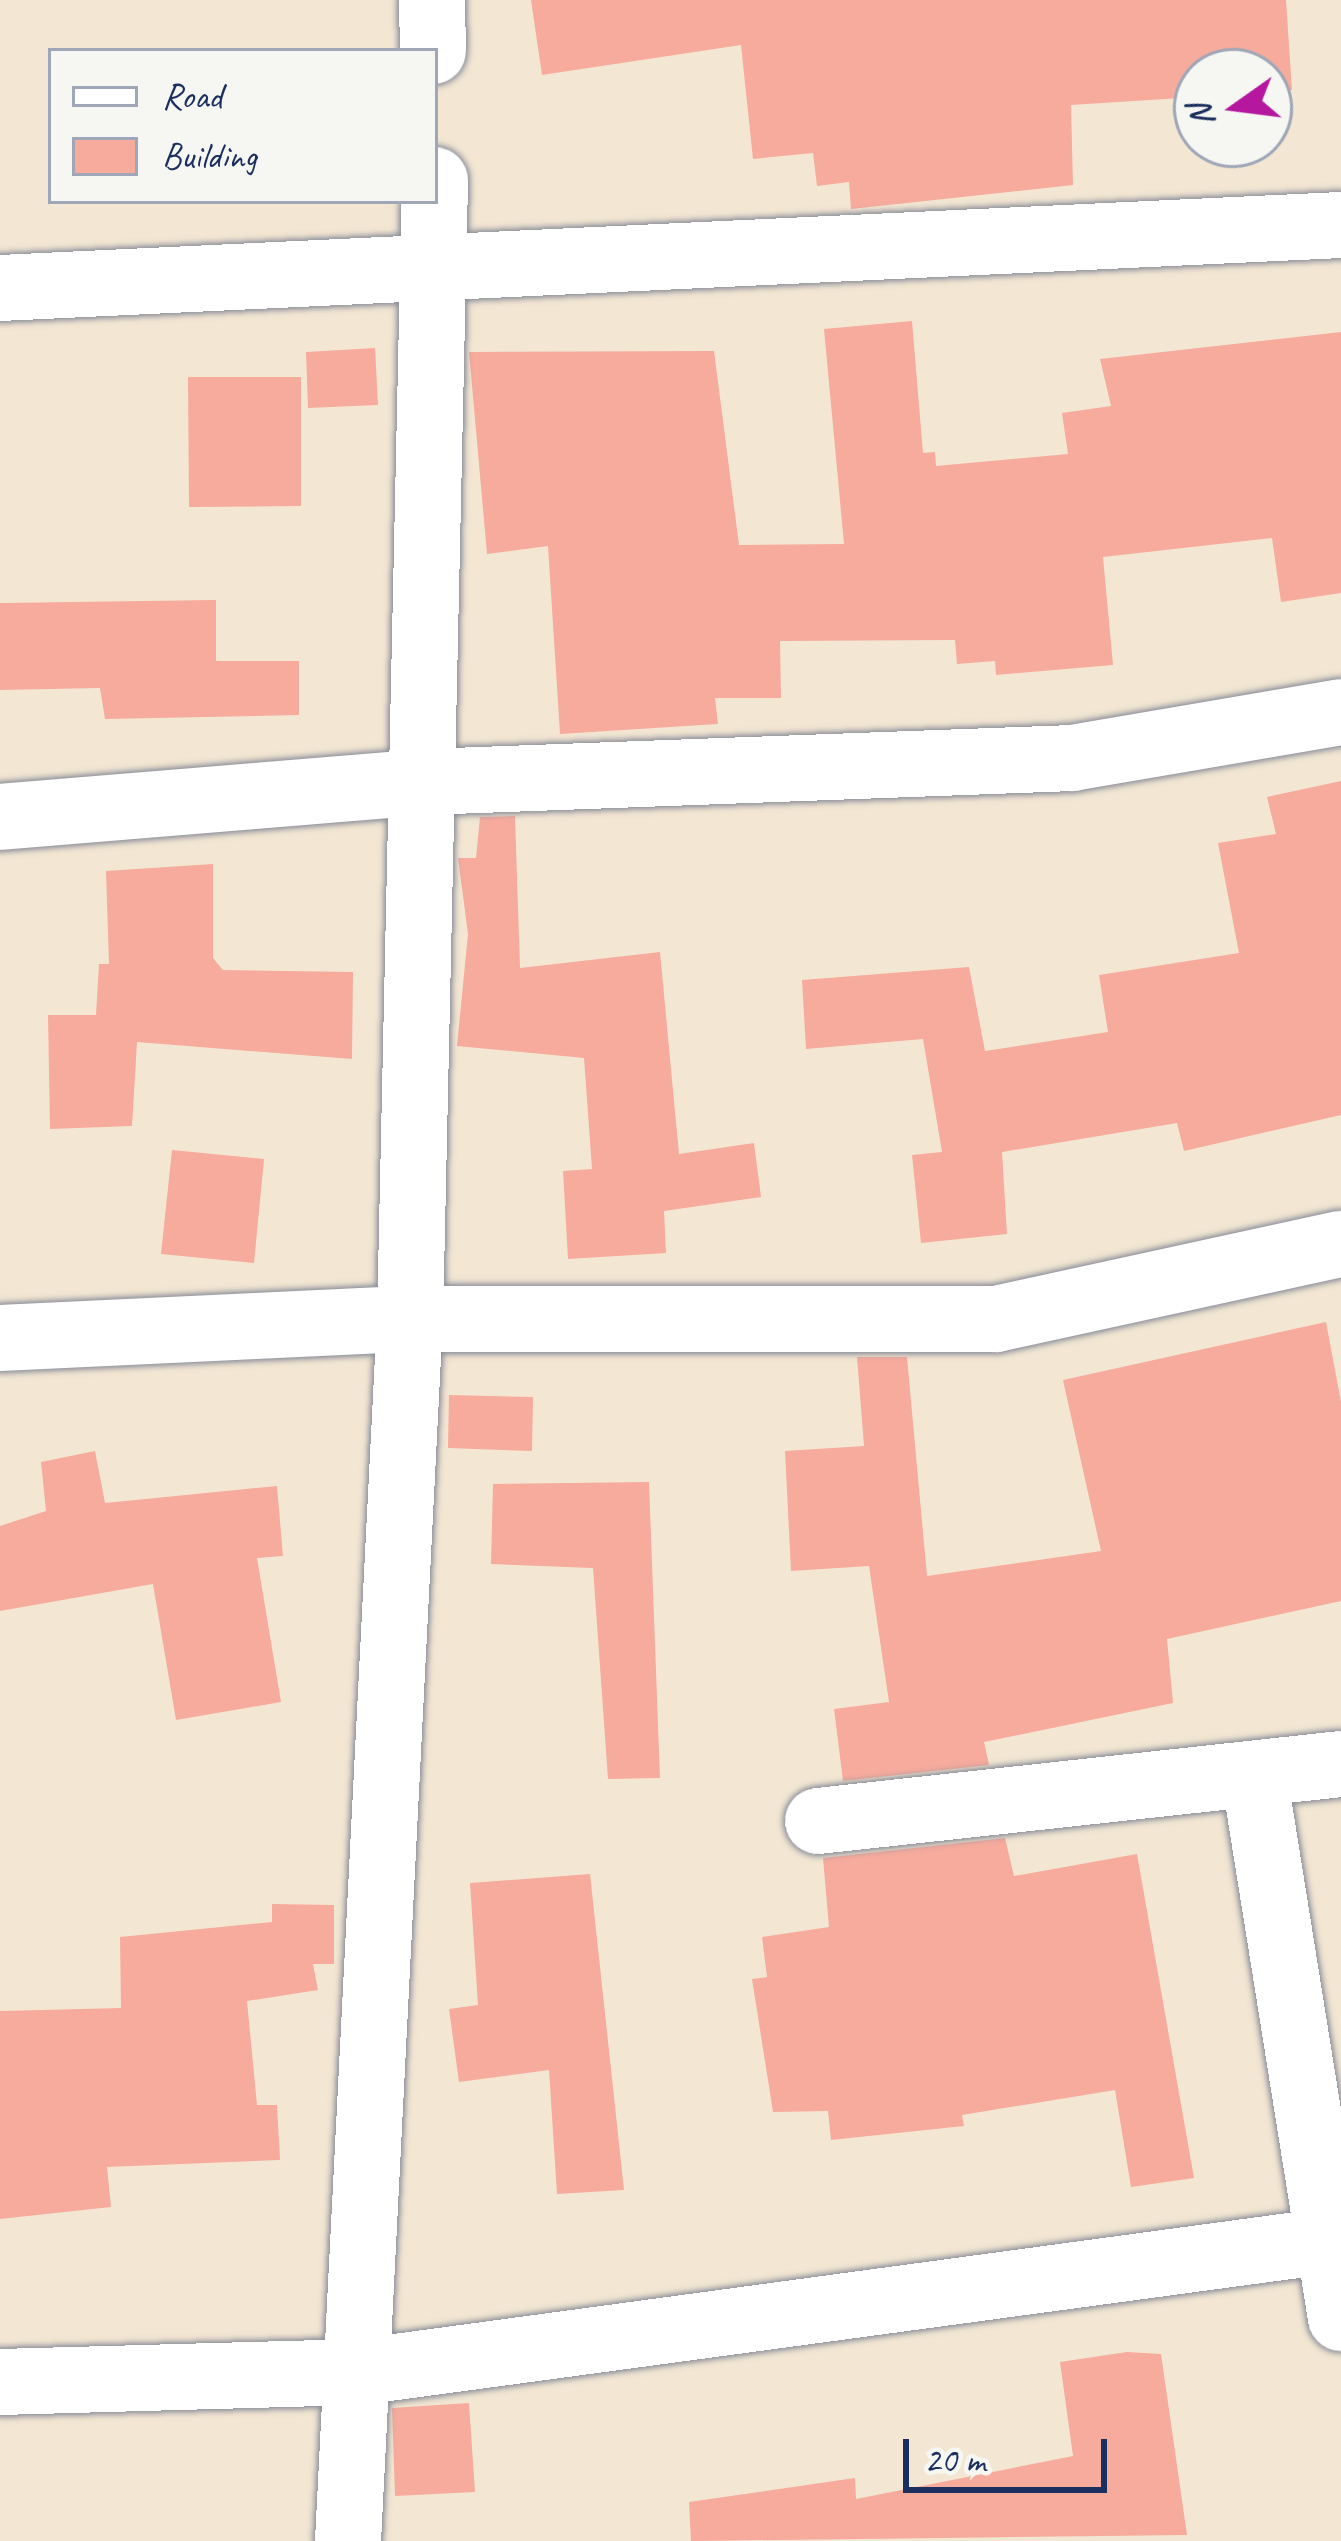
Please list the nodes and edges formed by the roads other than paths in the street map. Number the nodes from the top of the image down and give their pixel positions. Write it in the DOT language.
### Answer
graph roads {
  1 [pos="432,0"];
  2 [pos="433,48"];
  3 [pos="436,204"];
  4 [pos="1341,225"];
  5 [pos="437,271"];
  6 [pos="0,289"];
  7 [pos="1341,712"];
  8 [pos="425,782"];
  9 [pos="0,817"];
  10 [pos="1341,1244"];
  11 [pos="410,1319"];
  12 [pos="0,1338"];
  13 [pos="1341,1764"];
  14 [pos="1254,1775"];
  15 [pos="818,1821"];
  16 [pos="1332,2240"];
  17 [pos="1341,2318"];
  18 [pos="359,2372"];
  19 [pos="0,2382"];
  20 [pos="349,2541"];
  1 -- 2 [label="street"];
  3 -- 5 [label="street"];
  4 -- 5 [label="street"];
  5 -- 6 [label="street"];
  5 -- 8 [label="street"];
  7 -- 8 [label="street"];
  8 -- 9 [label="street"];
  8 -- 11 [label="street"];
  10 -- 11 [label="street"];
  11 -- 12 [label="street"];
  11 -- 18 [label="street"];
  13 -- 14 [label="street"];
  14 -- 15 [label="street"];
  14 -- 16 [label="street"];
  16 -- 17 [label="street"];
  16 -- 18 [label="street"];
  18 -- 19 [label="street"];
  18 -- 20 [label="street"];
}
